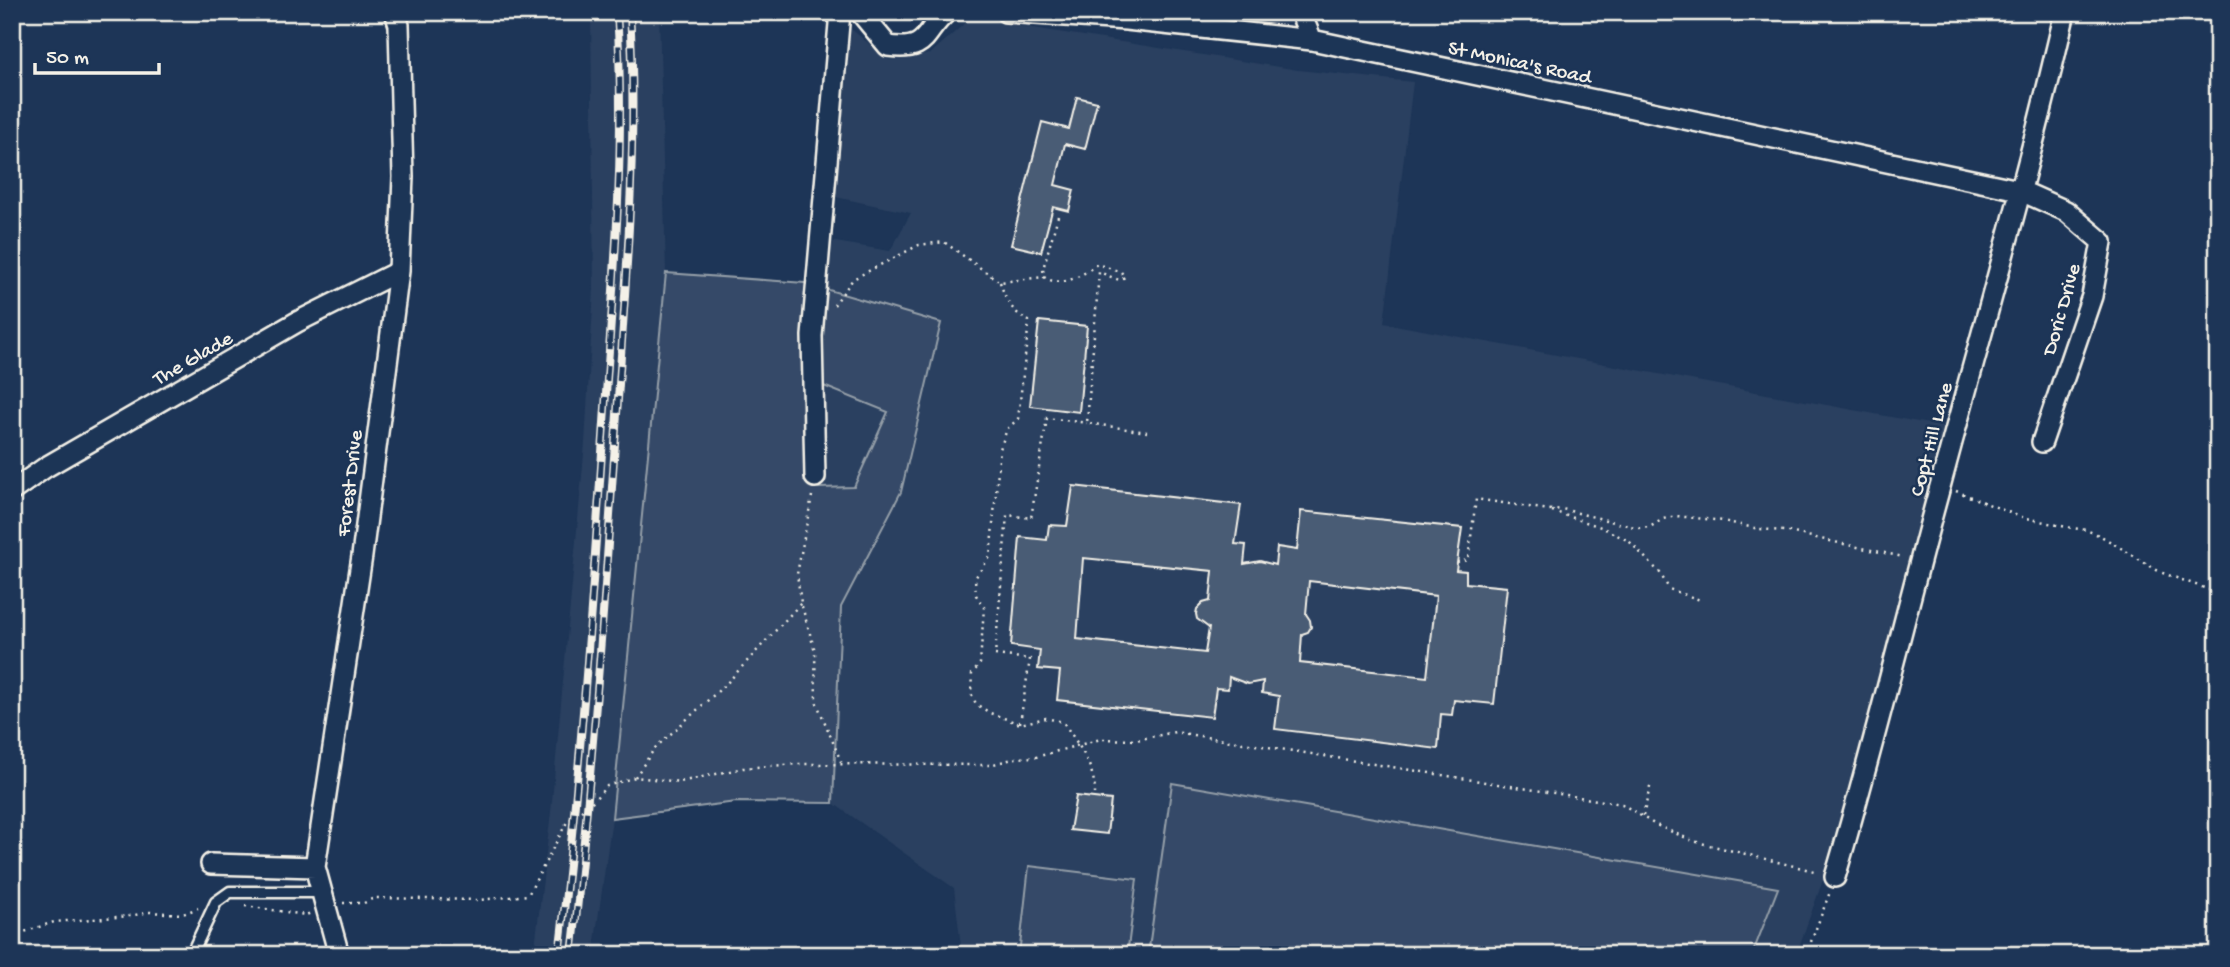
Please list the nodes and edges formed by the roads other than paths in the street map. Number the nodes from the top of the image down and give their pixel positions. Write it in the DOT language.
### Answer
graph roads {
  1 [pos="394,12"];
  2 [pos="840,12"];
  3 [pos="860,12"];
  4 [pos="947,12"];
  5 [pos="1006,12"];
  6 [pos="1300,12"];
  7 [pos="2065,12"];
  8 [pos="1312,40"];
  9 [pos="2019,190"];
  10 [pos="399,271"];
  11 [pos="2042,442"];
  12 [pos="815,477"];
  13 [pos="12,491"];
  14 [pos="211,864"];
  15 [pos="315,867"];
  16 [pos="1835,877"];
  17 [pos="323,892"];
  18 [pos="191,955"];
  19 [pos="339,955"];
  1 -- 10 [label="street, Forest Drive"];
  2 -- 12 [label="street"];
  3 -- 4 [label="street"];
  5 -- 8 [label="street, St Monica's Road"];
  6 -- 8 [label="street"];
  7 -- 9 [label="street, Copt Hill Lane"];
  8 -- 9 [label="street, St Monica's Road"];
  9 -- 11 [label="street, Doric Drive"];
  9 -- 16 [label="street, Copt Hill Lane"];
  10 -- 13 [label="street, The Glade"];
  10 -- 15 [label="street, Forest Drive"];
  14 -- 15 [label="street"];
  15 -- 17 [label="street, Forest Drive"];
  17 -- 18 [label="lane"];
  17 -- 19 [label="street, Forest Drive"];
}
